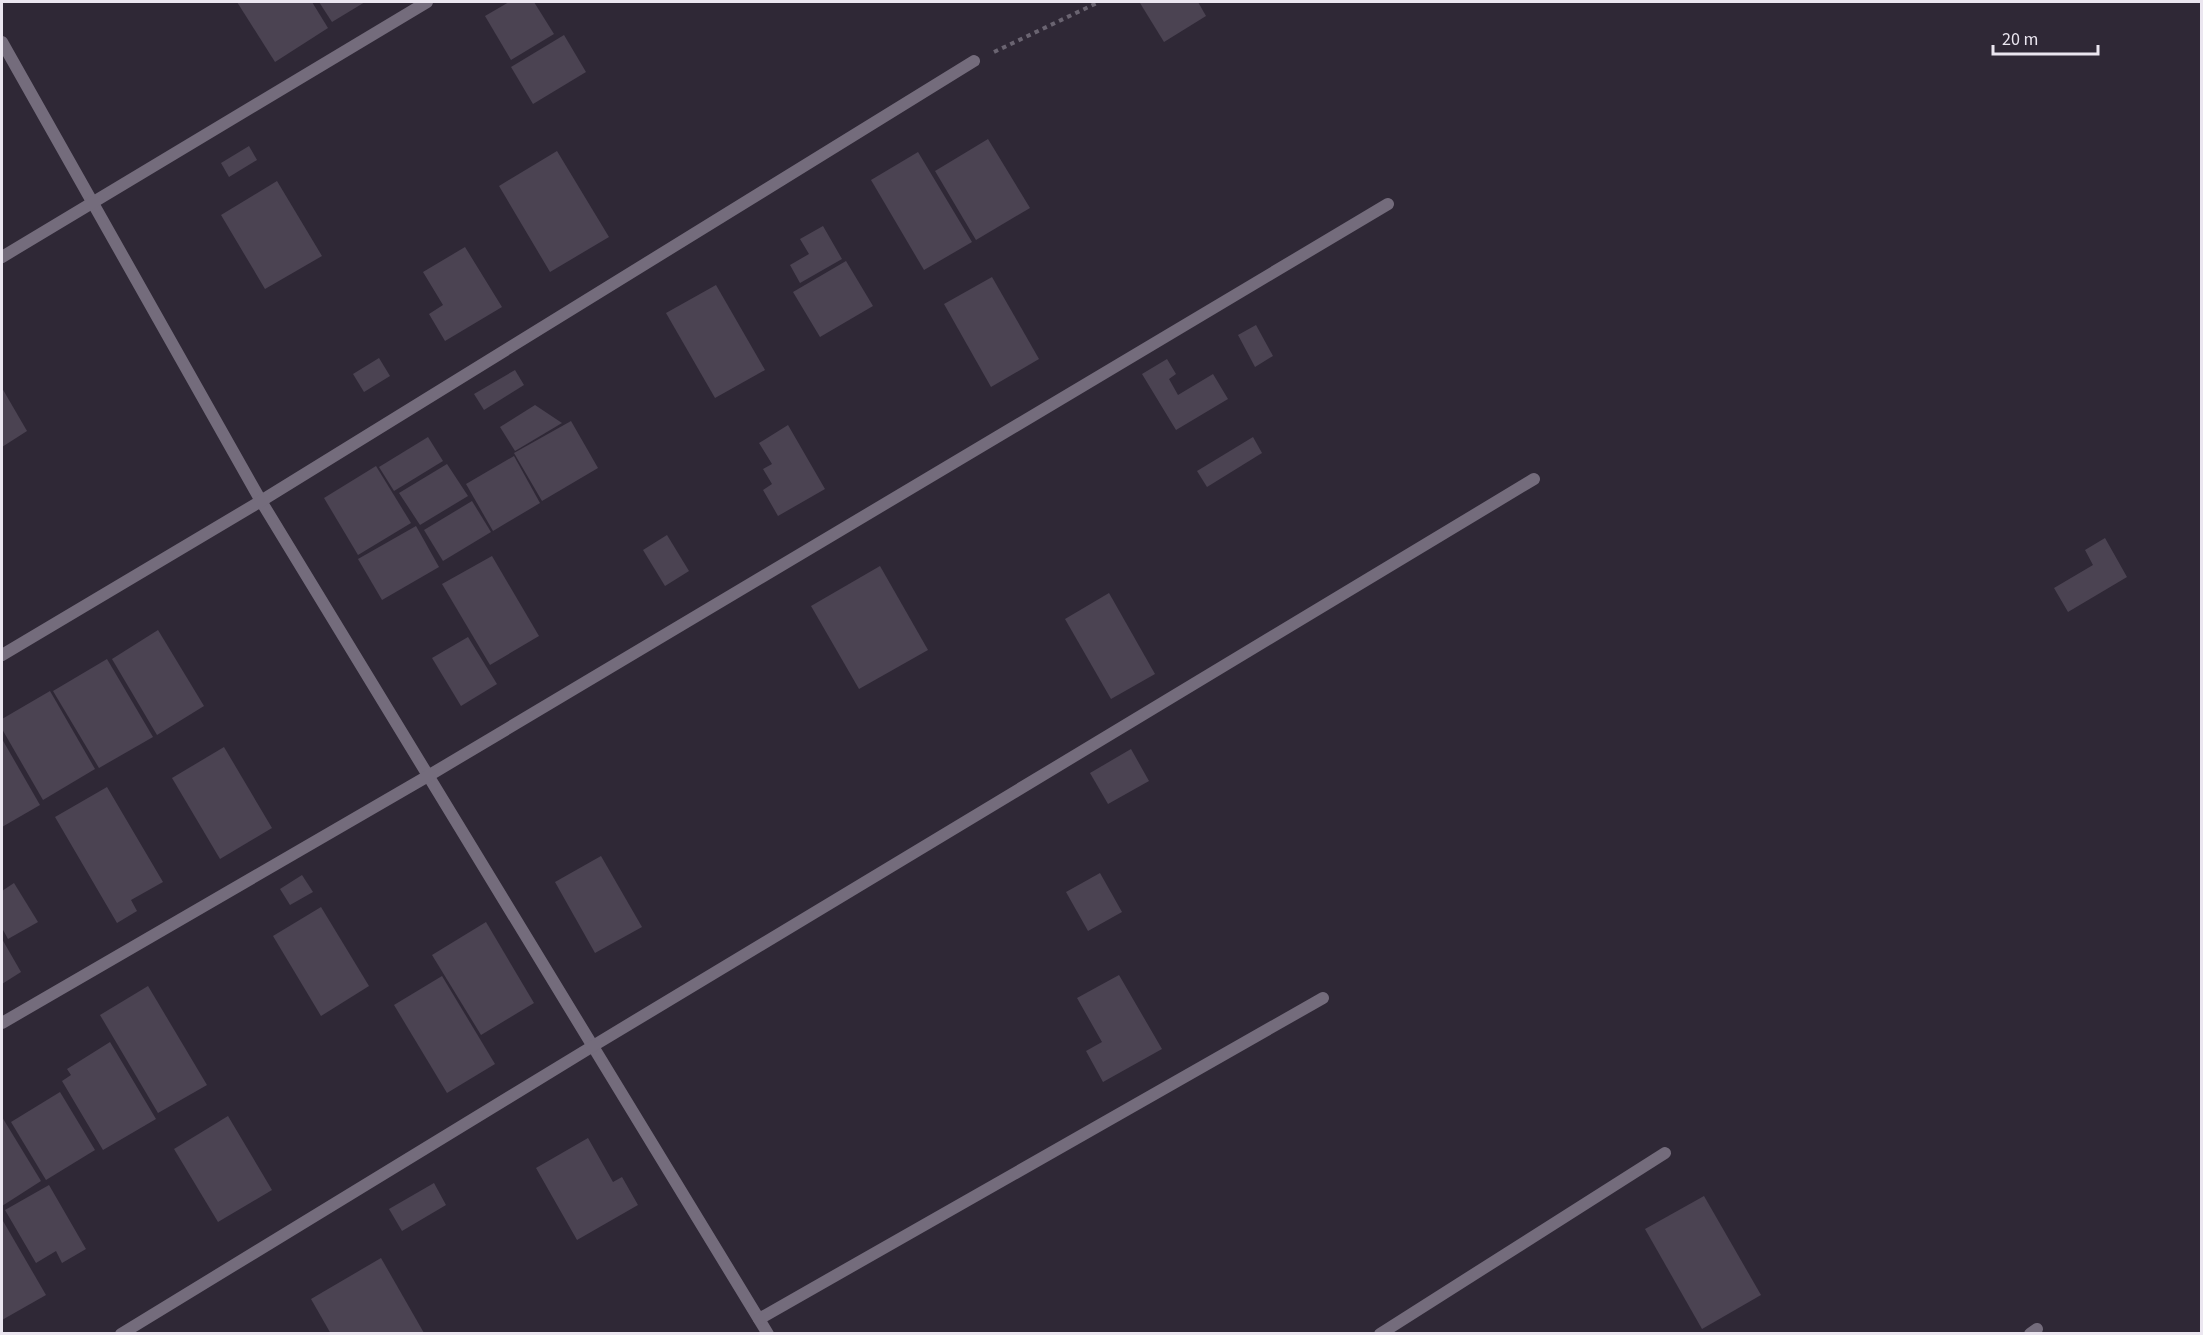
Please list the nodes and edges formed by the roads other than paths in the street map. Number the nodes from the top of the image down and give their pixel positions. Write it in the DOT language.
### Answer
graph roads {
  1 [pos="428,2"];
  2 [pos="2,42"];
  3 [pos="974,61"];
  4 [pos="92,203"];
  5 [pos="1388,204"];
  6 [pos="2,257"];
  7 [pos="1534,479"];
  8 [pos="261,501"];
  9 [pos="2,655"];
  10 [pos="428,776"];
  11 [pos="1323,998"];
  12 [pos="2,1023"];
  13 [pos="593,1046"];
  14 [pos="1665,1153"];
  15 [pos="759,1319"];
  16 [pos="121,1334"];
  17 [pos="768,1334"];
  18 [pos="1380,1334"];
  1 -- 4 [label="street"];
  2 -- 4 [label="street"];
  3 -- 8 [label="street"];
  4 -- 6 [label="street"];
  4 -- 8 [label="street"];
  5 -- 10 [label="street"];
  7 -- 13 [label="street"];
  8 -- 9 [label="street"];
  8 -- 10 [label="street"];
  10 -- 12 [label="street"];
  10 -- 13 [label="street"];
  11 -- 15 [label="street"];
  13 -- 15 [label="street"];
  13 -- 16 [label="street"];
  14 -- 18 [label="street"];
  15 -- 17 [label="street"];
}
